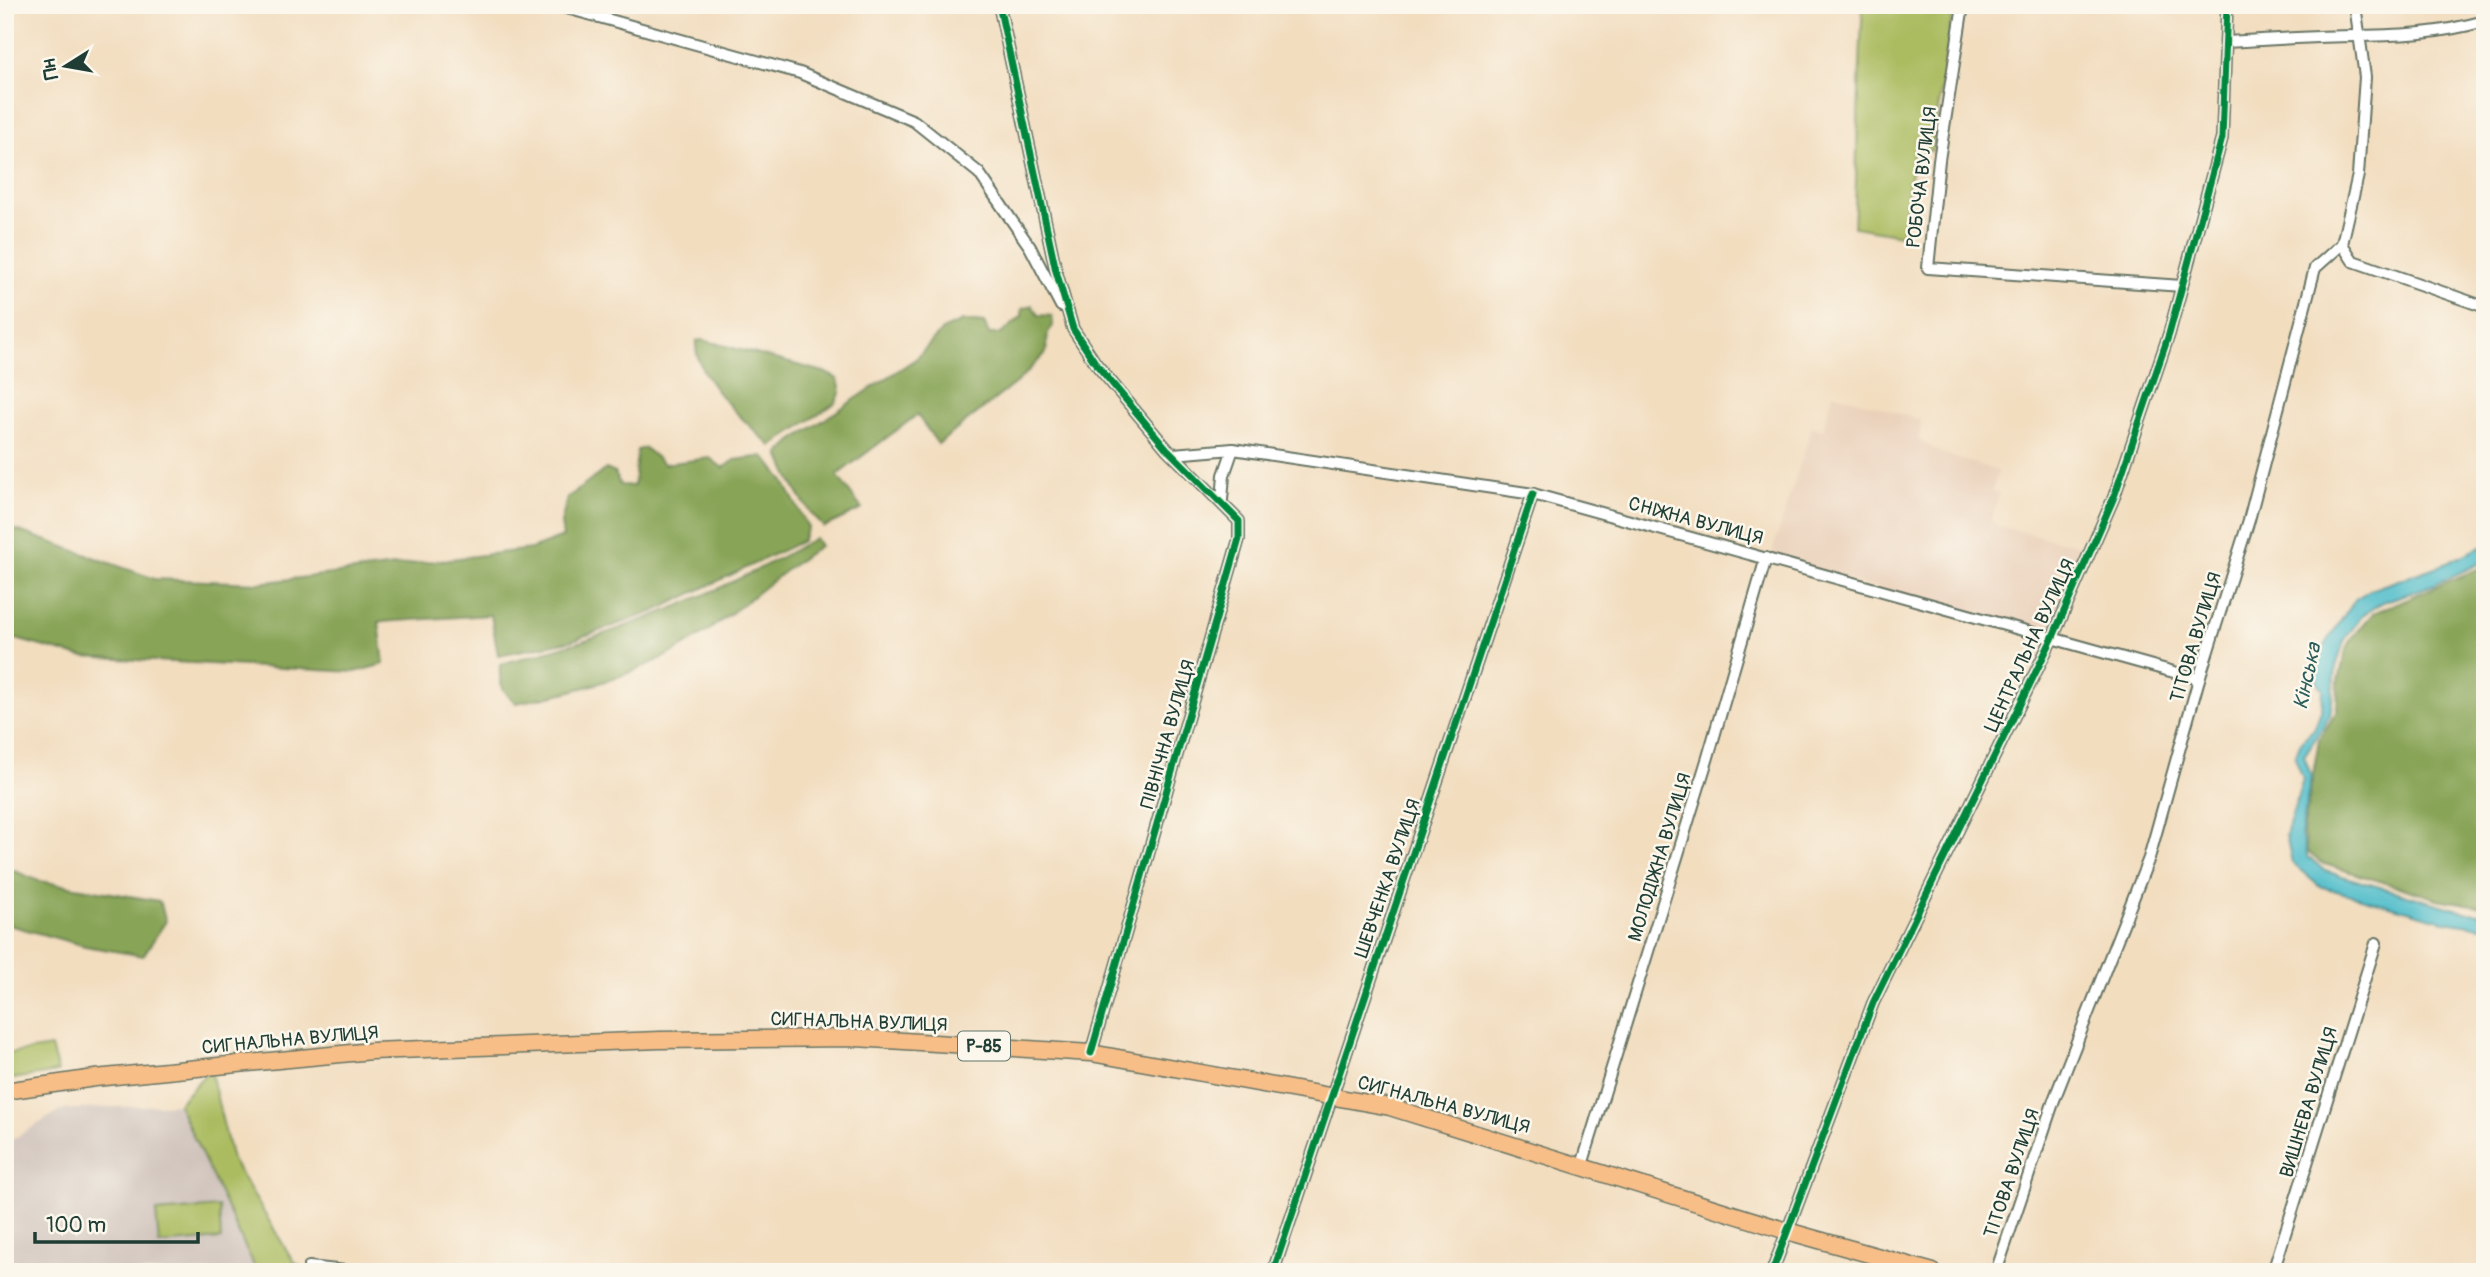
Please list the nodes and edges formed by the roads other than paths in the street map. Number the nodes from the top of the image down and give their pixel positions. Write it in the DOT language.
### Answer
graph roads {
  1 [pos="556,5"];
  2 [pos="999,5"];
  3 [pos="1964,5"];
  4 [pos="2227,5"];
  5 [pos="2355,5"];
  6 [pos="2485,21"];
  7 [pos="2357,36"];
  8 [pos="2227,42"];
  9 [pos="2342,244"];
  10 [pos="2182,286"];
  11 [pos="2485,307"];
  12 [pos="1073,329"];
  13 [pos="1233,449"];
  14 [pos="1170,451"];
  15 [pos="1533,494"];
  16 [pos="1222,500"];
  17 [pos="1766,558"];
  18 [pos="2052,639"];
  19 [pos="2199,678"];
  20 [pos="2376,943"];
  21 [pos="1091,1053"];
  22 [pos="7,1091"];
  23 [pos="1331,1095"];
  24 [pos="1582,1165"];
  25 [pos="1787,1231"];
  26 [pos="309,1267"];
  27 [pos="1277,1270"];
  28 [pos="355,1272"];
  29 [pos="1772,1272"];
  30 [pos="1933,1272"];
  31 [pos="1996,1272"];
  32 [pos="2273,1272"];
  1 -- 12 [label="street"];
  2 -- 12 [label="street"];
  3 -- 10 [label="street, РОБОЧА ВУЛИЦЯ"];
  4 -- 8 [label="street, ЦЕНТРАЛЬНА ВУЛИЦЯ"];
  5 -- 7 [label="street"];
  6 -- 7 [label="street"];
  7 -- 8 [label="street"];
  7 -- 9 [label="street"];
  8 -- 10 [label="street, ЦЕНТРАЛЬНА ВУЛИЦЯ"];
  9 -- 11 [label="street"];
  9 -- 19 [label="street, ТІТОВА ВУЛИЦЯ"];
  10 -- 18 [label="street, ЦЕНТРАЛЬНА ВУЛИЦЯ"];
  12 -- 14 [label="street, ПІВНІЧНА ВУЛИЦЯ"];
  13 -- 14 [label="street, СНІЖНА ВУЛИЦЯ"];
  13 -- 15 [label="street, СНІЖНА ВУЛИЦЯ"];
  13 -- 16 [label="street"];
  14 -- 16 [label="street, ПІВНІЧНА ВУЛИЦЯ"];
  15 -- 17 [label="street, СНІЖНА ВУЛИЦЯ"];
  15 -- 23 [label="street, ШЕВЧЕНКА ВУЛИЦЯ"];
  16 -- 21 [label="street, ПІВНІЧНА ВУЛИЦЯ"];
  17 -- 18 [label="street, СНІЖНА ВУЛИЦЯ"];
  17 -- 24 [label="street, МОЛОДІЖНА ВУЛИЦЯ"];
  18 -- 19 [label="street, СНІЖНА ВУЛИЦЯ"];
  18 -- 25 [label="street, ЦЕНТРАЛЬНА ВУЛИЦЯ"];
  19 -- 31 [label="street, ТІТОВА ВУЛИЦЯ"];
  20 -- 32 [label="street, ВИШНЕВА ВУЛИЦЯ"];
  21 -- 22 [label="main road, СИГНАЛЬНА ВУЛИЦЯ / Р-85"];
  21 -- 23 [label="main road, СИГНАЛЬНА ВУЛИЦЯ / Р-85"];
  23 -- 24 [label="main road, СИГНАЛЬНА ВУЛИЦЯ / Р-85"];
  23 -- 27 [label="street, ШЕВЧЕНКА ВУЛИЦЯ"];
  24 -- 25 [label="main road, СИГНАЛЬНА ВУЛИЦЯ / Р-85"];
  25 -- 29 [label="street, ЦЕНТРАЛЬНА ВУЛИЦЯ"];
  25 -- 30 [label="main road, СИГНАЛЬНА ВУЛИЦЯ / Р-85"];
  26 -- 28 [label="street"];
}
